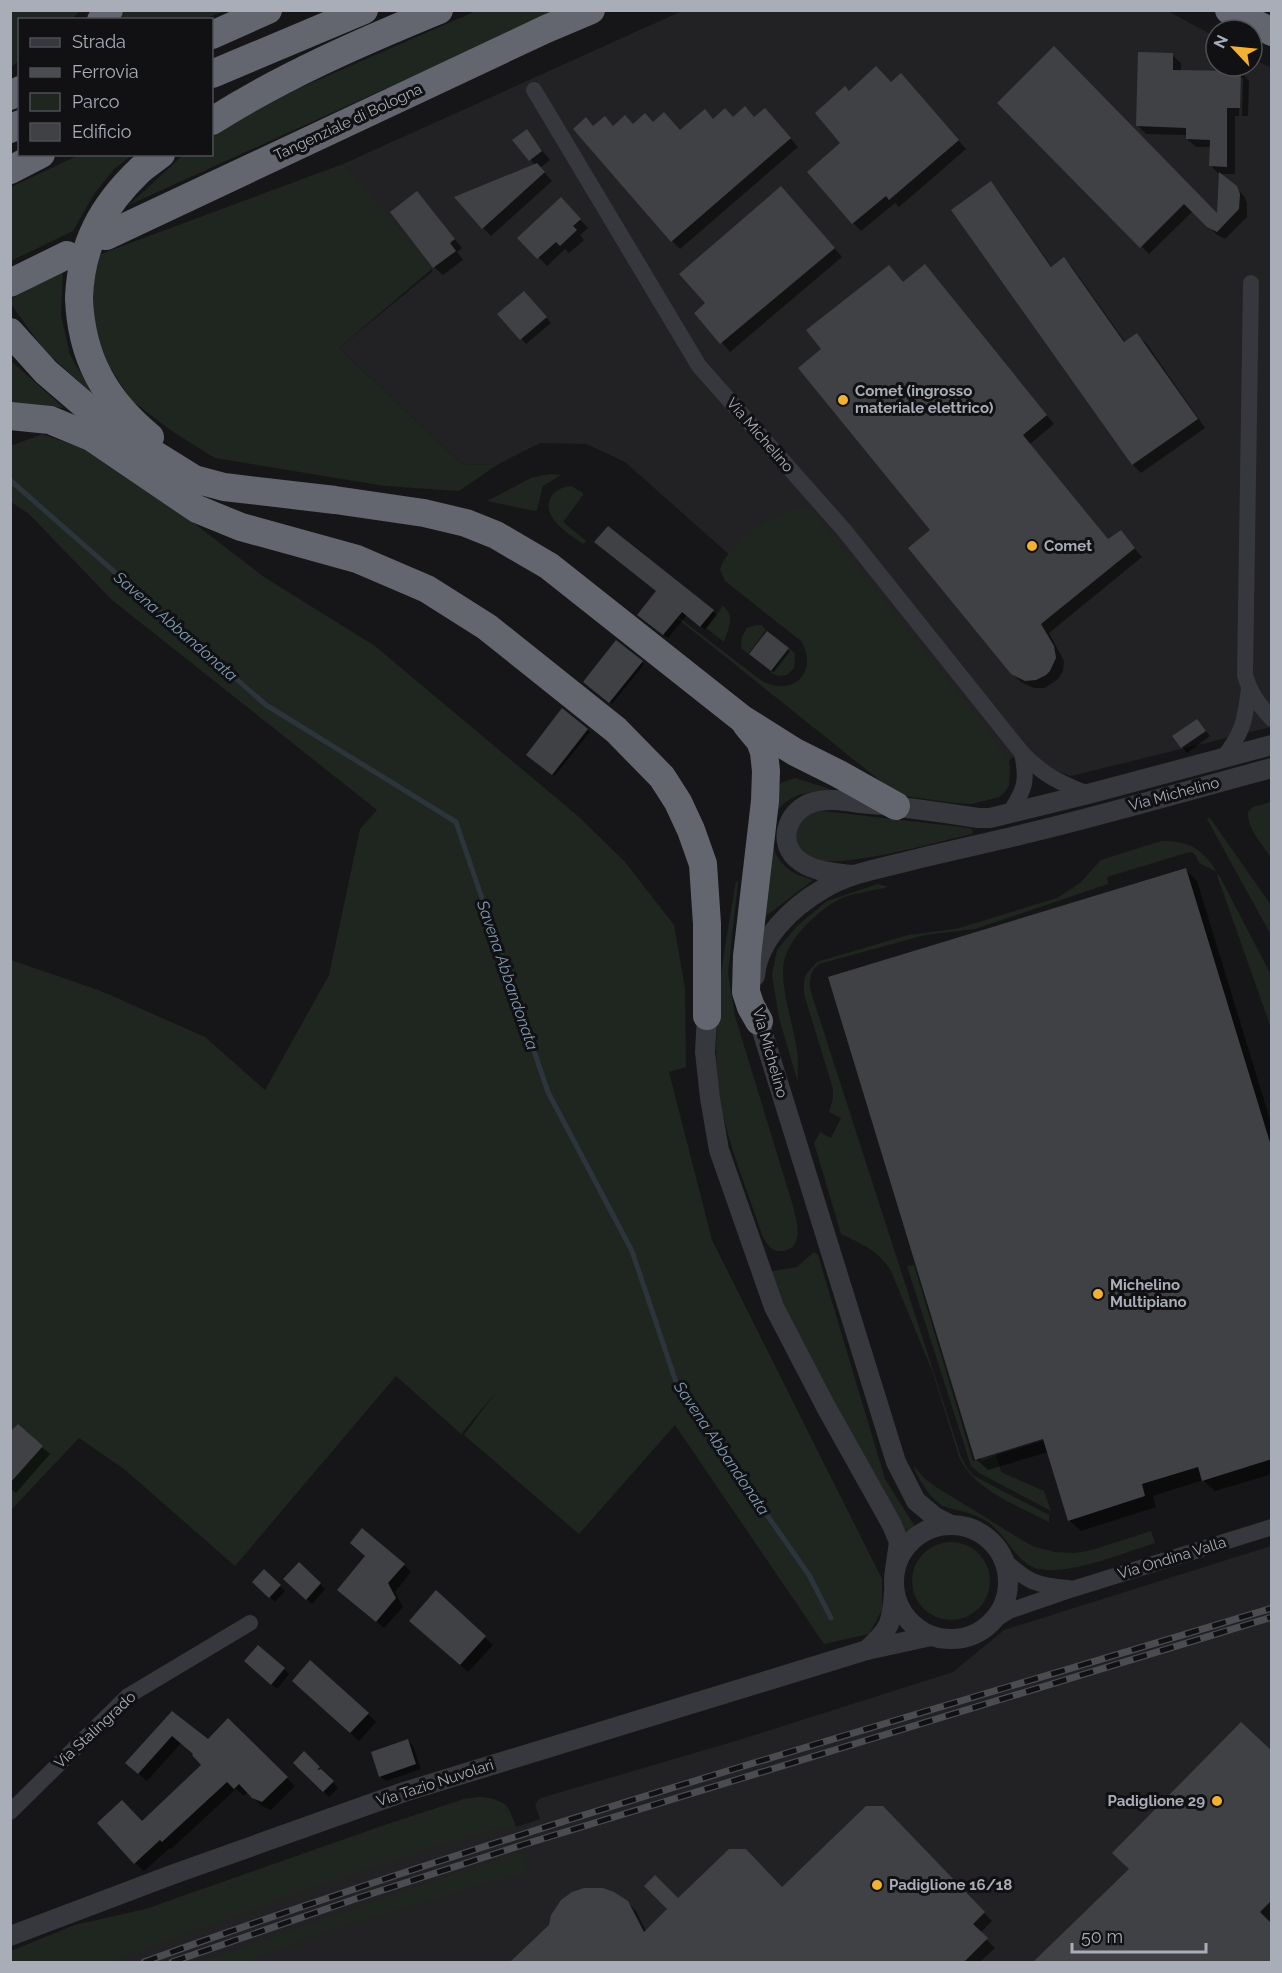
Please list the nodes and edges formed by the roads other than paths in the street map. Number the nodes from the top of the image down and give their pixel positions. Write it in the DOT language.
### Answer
graph roads {
  1 [pos="268,10"];
  2 [pos="364,10"];
  3 [pos="439,10"];
  4 [pos="591,10"];
  5 [pos="1229,10"];
  6 [pos="1272,32"];
  7 [pos="213,35"];
  8 [pos="213,75"];
  9 [pos="534,90"];
  10 [pos="213,120"];
  11 [pos="37,156"];
  12 [pos="151,162"];
  13 [pos="10,170"];
  14 [pos="106,236"];
  15 [pos="68,255"];
  16 [pos="10,283"];
  17 [pos="1251,284"];
  18 [pos="12,334"];
  19 [pos="10,416"];
  20 [pos="115,430"];
  21 [pos="259,490"];
  22 [pos="241,527"];
  23 [pos="1249,689"];
  24 [pos="741,718"];
  25 [pos="1272,719"];
  26 [pos="1272,745"];
  27 [pos="1022,753"];
  28 [pos="1222,759"];
  29 [pos="1272,768"];
  30 [pos="1088,794"];
  31 [pos="896,806"];
  32 [pos="1009,814"];
  33 [pos="852,875"];
  34 [pos="707,1016"];
  35 [pos="759,1021"];
  36 [pos="951,1525"];
  37 [pos="1272,1527"];
  38 [pos="1004,1559"];
  39 [pos="895,1570"];
  40 [pos="1073,1588"];
  41 [pos="894,1590"];
  42 [pos="250,1623"];
  43 [pos="990,1623"];
  44 [pos="931,1636"];
  45 [pos="867,1650"];
  46 [pos="10,1812"];
  47 [pos="10,1936"];
  1 -- 7 [label="highway"];
  2 -- 8 [label="highway"];
  3 -- 10 [label="highway"];
  4 -- 14 [label="highway, Tangenziale di Bologna"];
  5 -- 6 [label="highway"];
  9 -- 27 [label="street, Via Michelino"];
  11 -- 13 [label="highway"];
  12 -- 21 [label="highway, bridge"];
  15 -- 16 [label="highway"];
  17 -- 23 [label="street, Via Michelino"];
  18 -- 20 [label="highway"];
  19 -- 22 [label="highway"];
  20 -- 21 [label="highway"];
  20 -- 22 [label="highway"];
  21 -- 24 [label="highway"];
  22 -- 34 [label="highway"];
  23 -- 25 [label="street, Via Michelino"];
  23 -- 28 [label="street, Via Michelino"];
  24 -- 31 [label="highway"];
  24 -- 35 [label="highway"];
  26 -- 28 [label="street, Via Michelino"];
  27 -- 30 [label="street, Via Michelino"];
  27 -- 32 [label="street"];
  28 -- 30 [label="street, Via Michelino"];
  29 -- 33 [label="street, Via Michelino"];
  30 -- 32 [label="street, Via Michelino"];
  31 -- 32 [label="street, Via Michelino"];
  31 -- 33 [label="street, Via Michelino"];
  33 -- 35 [label="street, Via Michelino"];
  34 -- 39 [label="street"];
  35 -- 36 [label="street, Via Michelino"];
  36 -- 38 [label="street"];
  36 -- 39 [label="street"];
  37 -- 40 [label="street, Via Ondina Valla"];
  38 -- 40 [label="street, Via Ondina Valla"];
  38 -- 43 [label="street"];
  39 -- 41 [label="street"];
  40 -- 43 [label="street, Via Ondina Valla"];
  41 -- 44 [label="street"];
  41 -- 45 [label="street"];
  42 -- 46 [label="street, Via Stalingrado"];
  43 -- 44 [label="street"];
  44 -- 45 [label="street, Via Tazio Nuvolari"];
  45 -- 47 [label="street, Via Tazio Nuvolari"];
}
